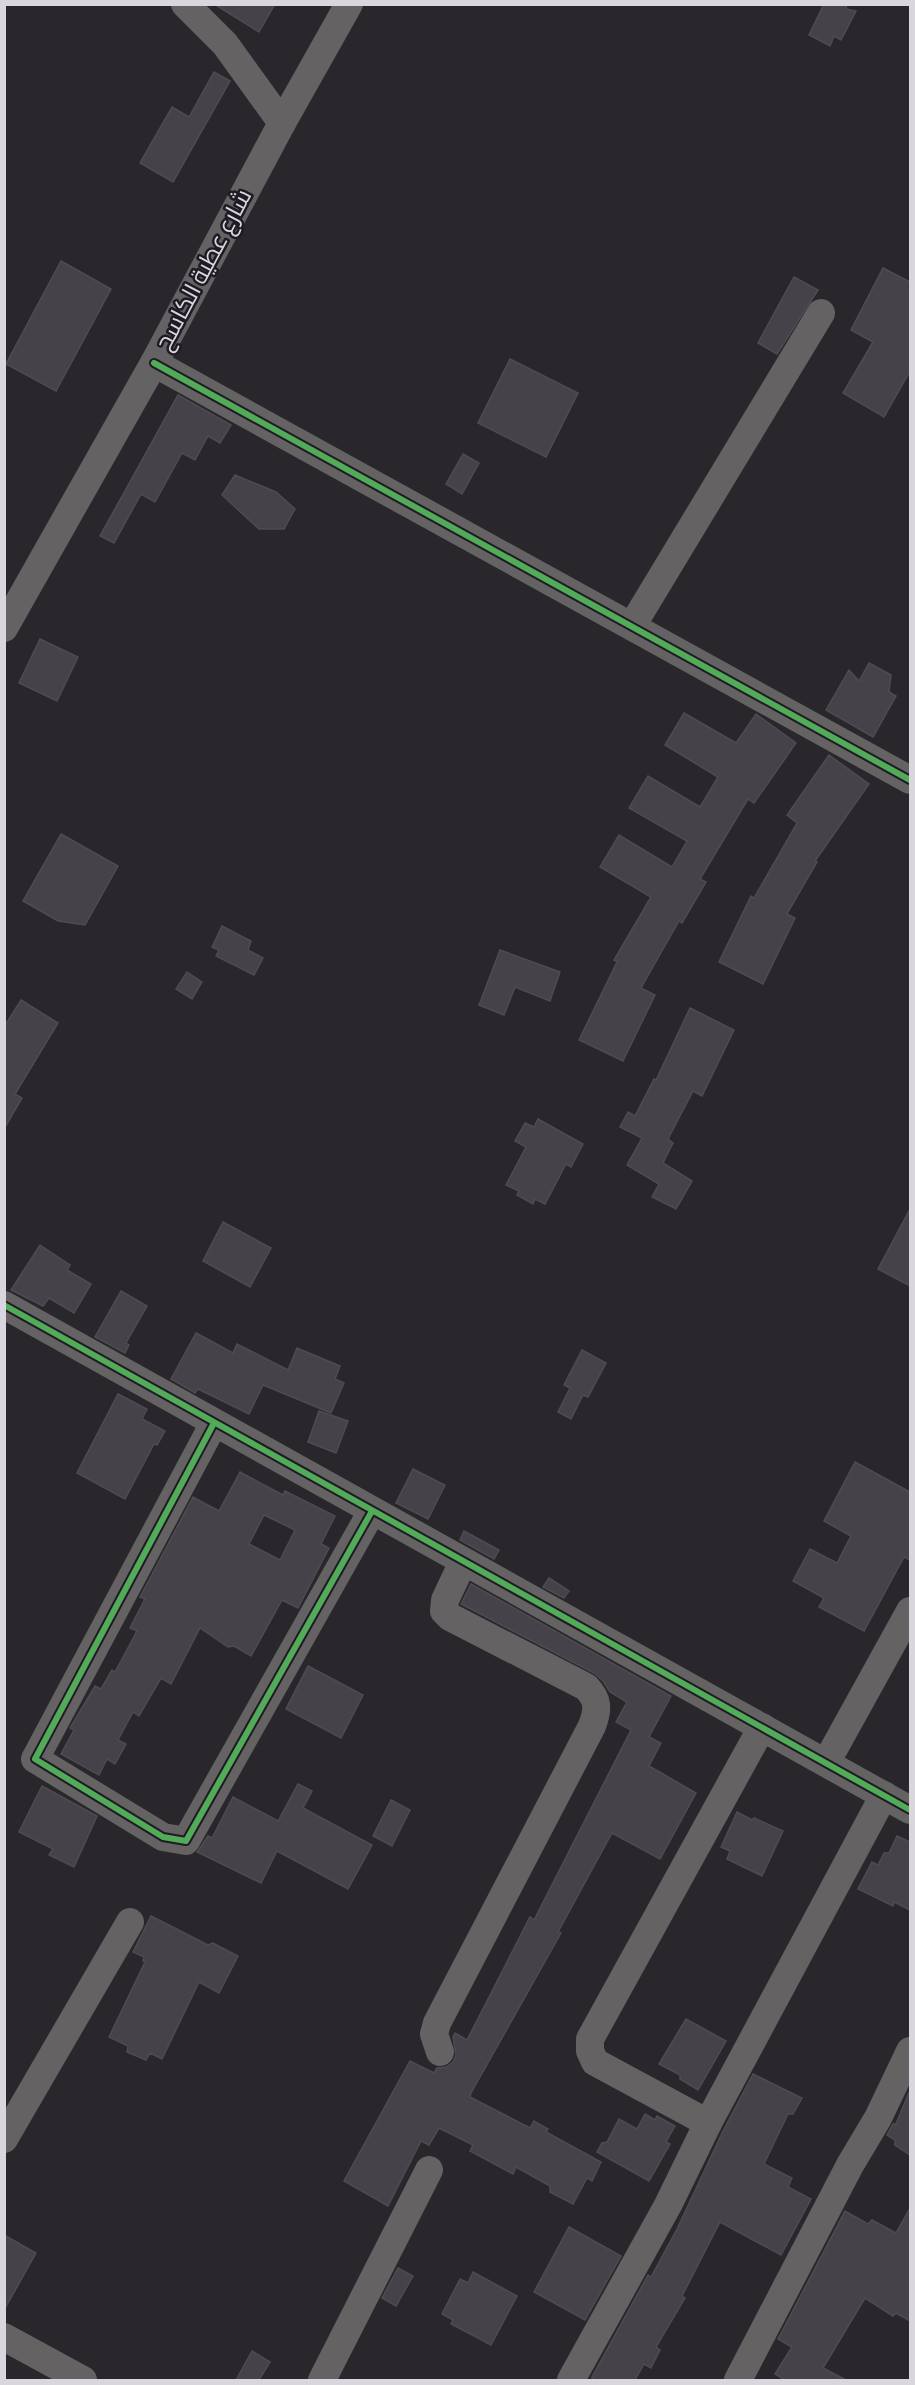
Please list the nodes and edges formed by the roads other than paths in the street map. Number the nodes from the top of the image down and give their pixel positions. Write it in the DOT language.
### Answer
graph roads {
  1 [pos="185,4"];
  2 [pos="349,4"];
  3 [pos="282,123"];
  4 [pos="821,314"];
  5 [pos="154,363"];
  6 [pos="632,626"];
  7 [pos="4,628"];
  8 [pos="910,780"];
  9 [pos="4,1305"];
  10 [pos="214,1423"];
  11 [pos="372,1511"];
  12 [pos="463,1562"];
  13 [pos="910,1611"];
  14 [pos="762,1727"];
  15 [pos="826,1763"];
  16 [pos="884,1795"];
  17 [pos="910,1810"];
  18 [pos="130,1922"];
  19 [pos="910,2051"];
  20 [pos="440,2052"];
  21 [pos="708,2123"];
  22 [pos="4,2139"];
  23 [pos="429,2170"];
  24 [pos="4,2337"];
  25 [pos="83,2380"];
  26 [pos="322,2380"];
  27 [pos="571,2380"];
  28 [pos="738,2380"];
  1 -- 3 [label="street"];
  2 -- 3 [label="street, شارع عطية الكاسح"];
  3 -- 5 [label="street, شارع عطية الكاسح"];
  4 -- 6 [label="street"];
  5 -- 6 [label="street"];
  5 -- 7 [label="street, شارع عطية الكاسح"];
  6 -- 8 [label="street"];
  9 -- 10 [label="street"];
  10 -- 11 [label="street"];
  10 -- 11 [label="street"];
  11 -- 12 [label="street"];
  12 -- 14 [label="street"];
  12 -- 20 [label="street"];
  13 -- 15 [label="street"];
  14 -- 15 [label="street"];
  14 -- 21 [label="street"];
  15 -- 16 [label="street"];
  16 -- 17 [label="street"];
  16 -- 21 [label="street"];
  18 -- 22 [label="street"];
  19 -- 28 [label="street"];
  21 -- 27 [label="street"];
  23 -- 26 [label="street"];
  24 -- 25 [label="street"];
}
